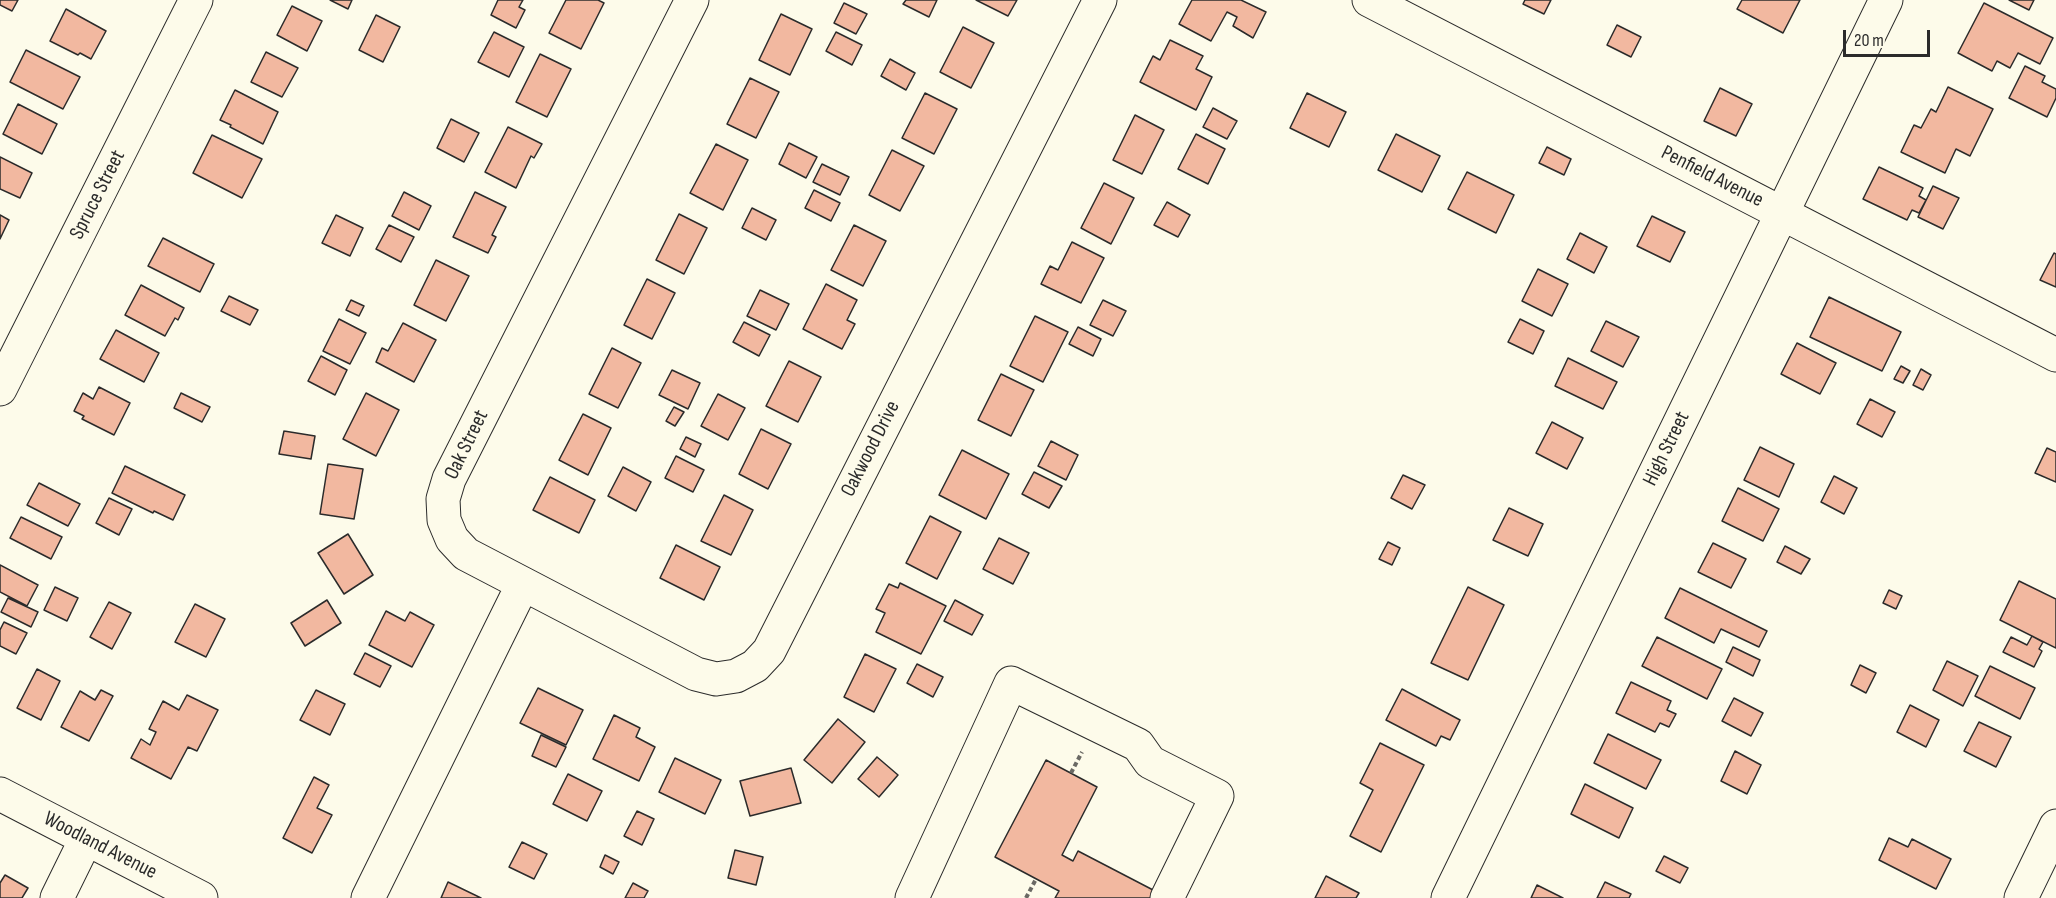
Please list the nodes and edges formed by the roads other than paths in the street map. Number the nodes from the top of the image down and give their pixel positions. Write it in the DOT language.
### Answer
graph roads {
  1 [pos="196,0"];
  2 [pos="692,0"];
  3 [pos="1100,0"];
  4 [pos="1369,0"];
  5 [pos="1886,0"];
  6 [pos="1782,213"];
  7 [pos="2056,355"];
  8 [pos="0,389"];
  9 [pos="523,584"];
  10 [pos="0,794"];
  11 [pos="2056,825"];
  12 [pos="86,839"];
  13 [pos="57,898"];
  14 [pos="201,898"];
  15 [pos="368,898"];
  16 [pos="912,898"];
  17 [pos="1167,898"];
  18 [pos="1449,898"];
  19 [pos="2021,898"];
  1 -- 8 [label="street, Spruce Street"];
  2 -- 9 [label="street, Oak Street"];
  3 -- 9 [label="street, Oakwood Drive"];
  4 -- 6 [label="street, Penfield Avenue"];
  5 -- 6 [label="street, High Street"];
  6 -- 7 [label="street, Penfield Avenue"];
  6 -- 18 [label="street, High Street"];
  9 -- 15 [label="street"];
  10 -- 12 [label="street, Woodland Avenue"];
  11 -- 19 [label="street"];
  12 -- 13 [label="street"];
  12 -- 14 [label="street, Woodland Avenue"];
  16 -- 17 [label="street"];
}
